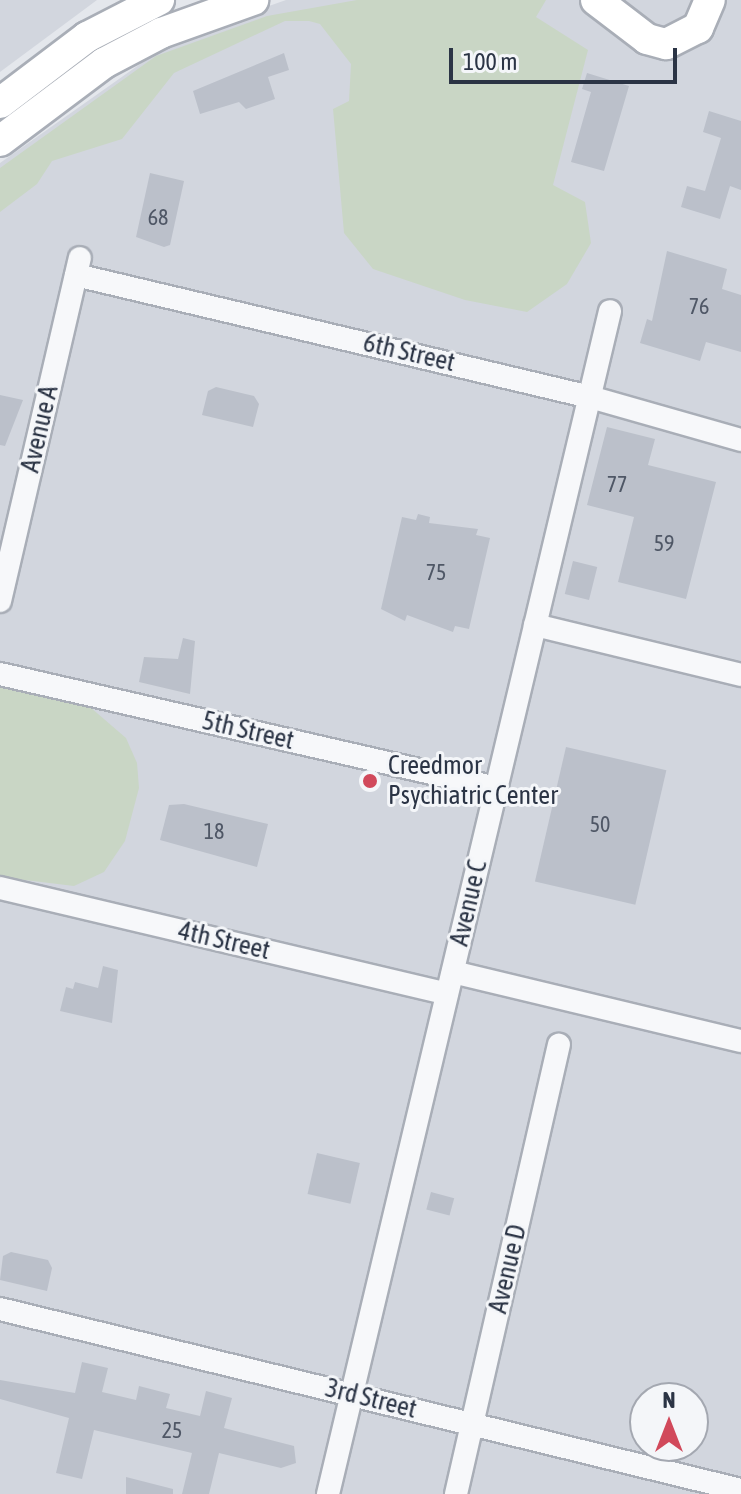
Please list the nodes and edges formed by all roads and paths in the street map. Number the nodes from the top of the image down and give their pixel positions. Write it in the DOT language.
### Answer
graph roads {
  1 [pos="159,0"];
  2 [pos="253,0"];
  3 [pos="596,0"];
  4 [pos="710,0"];
  5 [pos="0,103"];
  6 [pos="0,141"];
  7 [pos="78,266"];
  8 [pos="610,311"];
  9 [pos="590,397"];
  10 [pos="741,440"];
  11 [pos="0,601"];
  12 [pos="535,625"];
  13 [pos="0,674"];
  14 [pos="741,675"];
  15 [pos="497,788"];
  16 [pos="0,888"];
  17 [pos="453,972"];
  18 [pos="447,994"];
  19 [pos="741,1041"];
  20 [pos="559,1045"];
  21 [pos="0,1309"];
  22 [pos="352,1394"];
  23 [pos="472,1423"];
  24 [pos="741,1490"];
  25 [pos="328,1494"];
  26 [pos="456,1494"];
  1 -- 5 [label="main road"];
  2 -- 6 [label="main road"];
  3 -- 4 [label="main road"];
  7 -- 9 [label="street, 6th Street"];
  7 -- 11 [label="street, Avenue A"];
  8 -- 9 [label="street, Avenue C"];
  9 -- 10 [label="street, 6th Street"];
  9 -- 12 [label="street, Avenue C"];
  12 -- 14 [label="street"];
  12 -- 15 [label="street, Avenue C"];
  13 -- 15 [label="street, 5th Street"];
  15 -- 17 [label="street, Avenue C"];
  16 -- 18 [label="street, 4th Street"];
  17 -- 18 [label="street, Avenue C"];
  17 -- 19 [label="street"];
  18 -- 22 [label="street, Avenue C"];
  20 -- 23 [label="street, Avenue D"];
  21 -- 22 [label="street, 3rd Street"];
  22 -- 23 [label="street, 3rd Street"];
  22 -- 25 [label="street, Avenue C"];
  23 -- 24 [label="street, 3rd Street"];
  23 -- 26 [label="street, Avenue D"];
}
